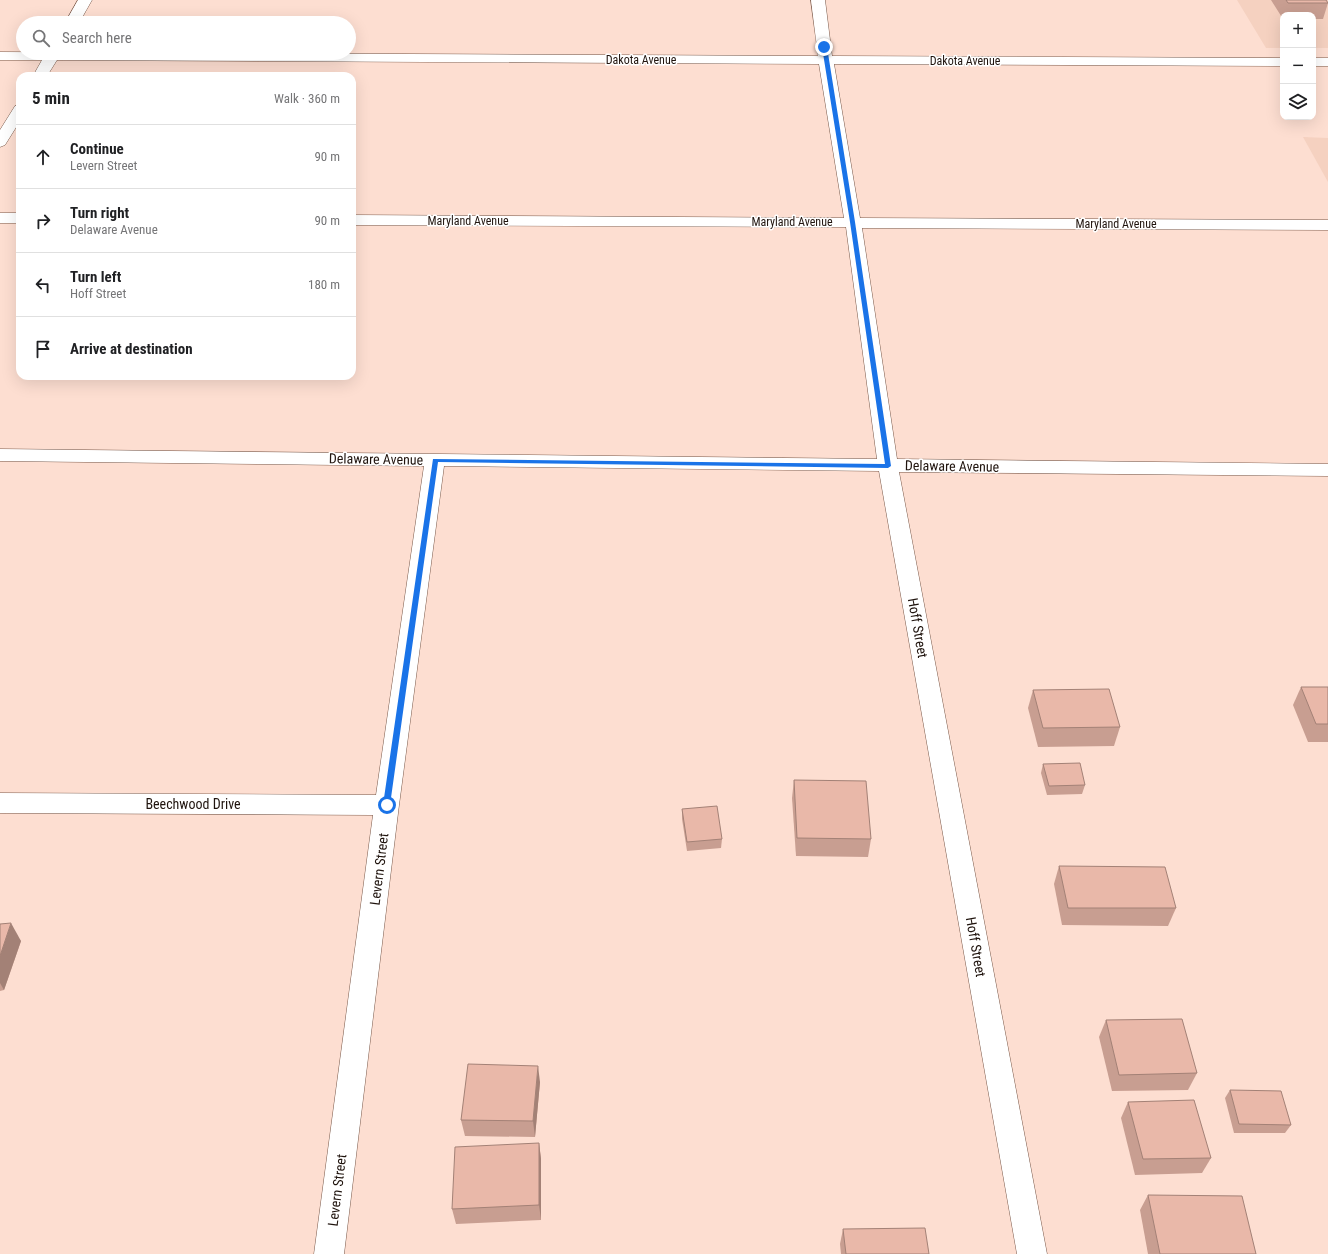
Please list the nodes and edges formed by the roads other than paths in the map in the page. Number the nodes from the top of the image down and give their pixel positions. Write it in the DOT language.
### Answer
graph roads {
  1 [pos="86,0"];
  2 [pos="818,0"];
  3 [pos="76,16"];
  4 [pos="16,55"];
  5 [pos="0,56"];
  6 [pos="356,57"];
  7 [pos="49,60"];
  8 [pos="826,61"];
  9 [pos="1280,62"];
  10 [pos="1316,62"];
  11 [pos="1328,62"];
  12 [pos="42,72"];
  13 [pos="16,116"];
  14 [pos="0,142"];
  15 [pos="0,218"];
  16 [pos="16,218"];
  17 [pos="356,220"];
  18 [pos="853,222"];
  19 [pos="1328,225"];
  20 [pos="0,455"];
  21 [pos="435,460"];
  22 [pos="888,466"];
  23 [pos="1328,470"];
  24 [pos="0,803"];
  25 [pos="387,805"];
  26 [pos="329,1254"];
  27 [pos="1032,1254"];
  1 -- 3 [label="street"];
  2 -- 8 [label="street, Hoff Street"];
  4 -- 5 [label="street, Dakota Avenue"];
  6 -- 8 [label="street, Dakota Avenue"];
  7 -- 12 [label="street"];
  8 -- 9 [label="street, Dakota Avenue"];
  8 -- 18 [label="street, Hoff Street"];
  10 -- 11 [label="street"];
  13 -- 14 [label="street"];
  15 -- 16 [label="street"];
  17 -- 18 [label="street, Maryland Avenue"];
  18 -- 19 [label="street, Maryland Avenue"];
  18 -- 22 [label="street, Hoff Street"];
  20 -- 21 [label="street, Delaware Avenue"];
  21 -- 22 [label="street, Delaware Avenue"];
  21 -- 25 [label="street, Levern Street"];
  22 -- 23 [label="street, Delaware Avenue"];
  22 -- 27 [label="street, Hoff Street"];
  24 -- 25 [label="street, Beechwood Drive"];
  25 -- 26 [label="street, Levern Street"];
}
